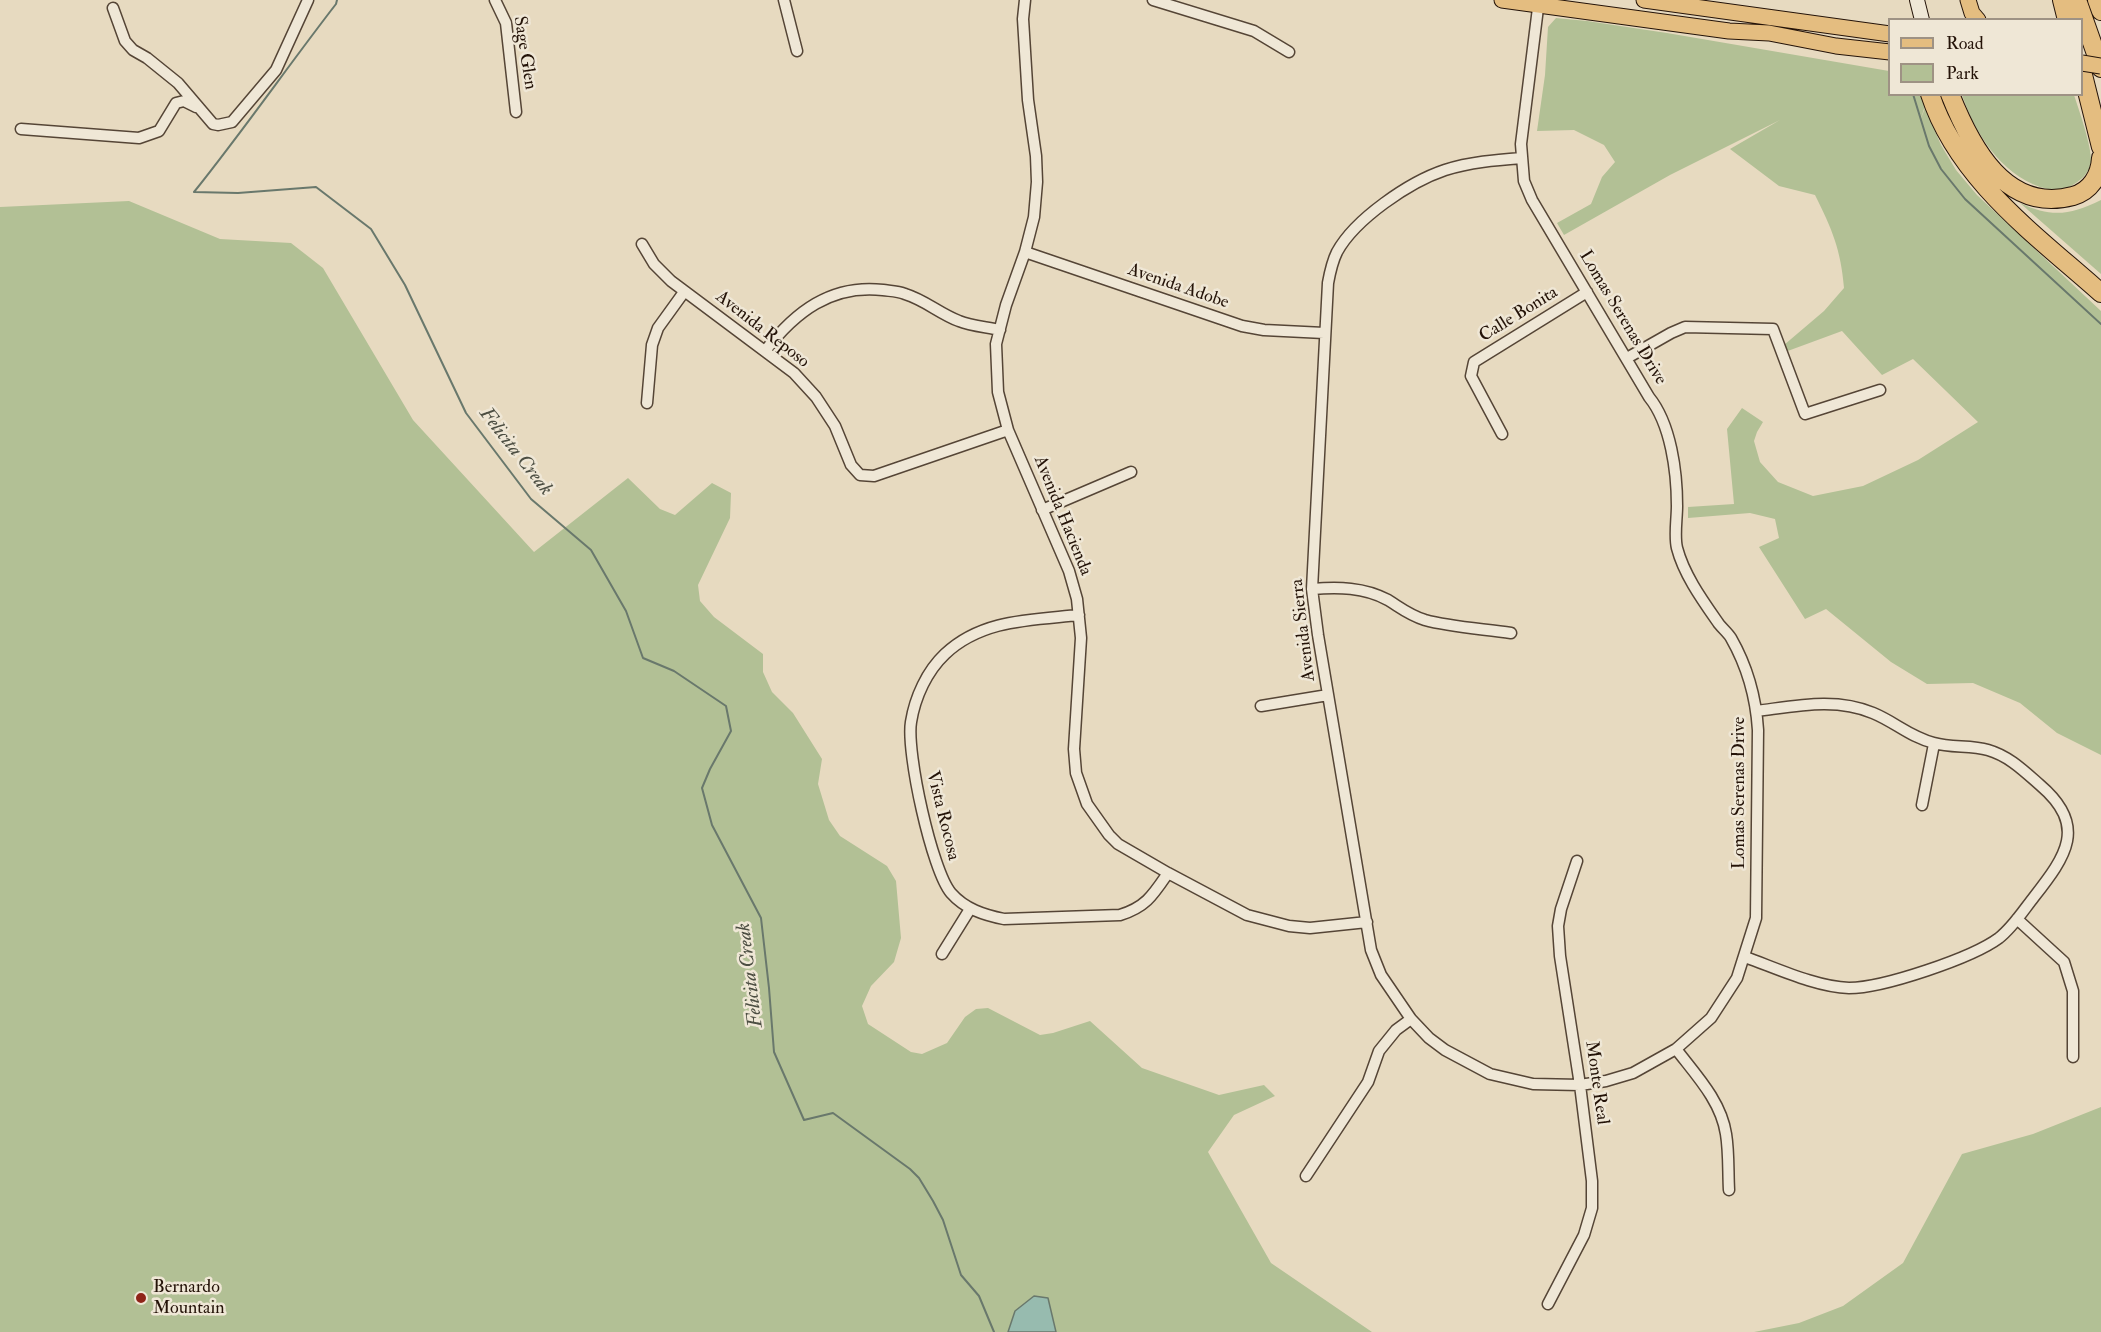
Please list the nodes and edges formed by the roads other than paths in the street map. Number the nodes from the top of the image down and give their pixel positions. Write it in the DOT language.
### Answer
graph roads {
  1 [pos="308,0"];
  2 [pos="495,0"];
  3 [pos="784,0"];
  4 [pos="1025,0"];
  5 [pos="1153,0"];
  6 [pos="1502,0"];
  7 [pos="1644,0"];
  8 [pos="1917,0"];
  9 [pos="1968,0"];
  10 [pos="2062,0"];
  11 [pos="2077,0"];
  12 [pos="2097,0"];
  13 [pos="1539,2"];
  14 [pos="113,8"];
  15 [pos="2101,11"];
  16 [pos="1922,18"];
  17 [pos="1976,18"];
  18 [pos="2066,18"];
  19 [pos="1888,34"];
  20 [pos="797,51"];
  21 [pos="1289,52"];
  22 [pos="1888,52"];
  23 [pos="2083,63"];
  24 [pos="2101,67"];
  25 [pos="2083,75"];
  26 [pos="1931,96"];
  27 [pos="1951,96"];
  28 [pos="199,108"];
  29 [pos="516,112"];
  30 [pos="21,129"];
  31 [pos="2101,147"];
  32 [pos="1522,158"];
  33 [pos="2101,158"];
  34 [pos="642,244"];
  35 [pos="1024,252"];
  36 [pos="684,292"];
  37 [pos="1587,292"];
  38 [pos="2101,293"];
  39 [pos="1000,330"];
  40 [pos="1324,333"];
  41 [pos="765,351"];
  42 [pos="1627,358"];
  43 [pos="1880,390"];
  44 [pos="647,404"];
  45 [pos="1008,430"];
  46 [pos="1502,434"];
  47 [pos="1131,472"];
  48 [pos="1042,510"];
  49 [pos="1312,589"];
  50 [pos="1079,615"];
  51 [pos="1511,633"];
  52 [pos="1328,694"];
  53 [pos="1261,706"];
  54 [pos="1757,711"];
  55 [pos="1934,744"];
  56 [pos="1922,805"];
  57 [pos="1576,861"];
  58 [pos="1168,873"];
  59 [pos="970,909"];
  60 [pos="2016,920"];
  61 [pos="1367,922"];
  62 [pos="942,954"];
  63 [pos="1745,957"];
  64 [pos="1411,1019"];
  65 [pos="1676,1049"];
  66 [pos="2073,1057"];
  67 [pos="1580,1085"];
  68 [pos="1306,1176"];
  69 [pos="1729,1190"];
  70 [pos="1548,1304"];
  1 -- 28 [label="street"];
  2 -- 29 [label="street, Sage Glen"];
  3 -- 20 [label="street"];
  4 -- 35 [label="street, Avenida Hacienda"];
  5 -- 21 [label="street"];
  6 -- 13 [label="main road"];
  7 -- 19 [label="main road"];
  8 -- 16 [label="main road"];
  9 -- 17 [label="main road"];
  10 -- 18 [label="highway"];
  11 -- 24 [label="highway"];
  12 -- 15 [label="highway"];
  13 -- 22 [label="main road"];
  13 -- 32 [label="street, Lomas Serenas Drive"];
  14 -- 28 [label="street"];
  23 -- 24 [label="main road, bridge"];
  25 -- 31 [label="highway"];
  26 -- 38 [label="highway"];
  27 -- 33 [label="highway"];
  28 -- 30 [label="street"];
  32 -- 37 [label="street, Lomas Serenas Drive"];
  32 -- 40 [label="street, Avenida Sierra"];
  34 -- 36 [label="street, Avenida Reposo"];
  35 -- 39 [label="street, Avenida Hacienda"];
  35 -- 40 [label="street, Avenida Adobe"];
  36 -- 41 [label="street, Avenida Reposo"];
  36 -- 44 [label="street"];
  37 -- 42 [label="street, Lomas Serenas Drive"];
  37 -- 46 [label="street, Calle Bonita"];
  39 -- 41 [label="street"];
  39 -- 45 [label="street, Avenida Hacienda"];
  40 -- 49 [label="street, Avenida Sierra"];
  41 -- 45 [label="street, Avenida Reposo"];
  42 -- 43 [label="street"];
  42 -- 54 [label="street, Lomas Serenas Drive"];
  45 -- 48 [label="street, Avenida Hacienda"];
  47 -- 48 [label="street"];
  48 -- 50 [label="street, Avenida Hacienda"];
  49 -- 51 [label="street"];
  49 -- 52 [label="street, Avenida Sierra"];
  50 -- 58 [label="street, Avenida Hacienda"];
  50 -- 59 [label="street, Vista Rocosa"];
  52 -- 53 [label="street"];
  52 -- 61 [label="street, Avenida Sierra"];
  54 -- 55 [label="street"];
  54 -- 63 [label="street, Lomas Serenas Drive"];
  55 -- 56 [label="street"];
  55 -- 60 [label="street"];
  57 -- 67 [label="street, Monte Real"];
  58 -- 59 [label="street, Vista Rocosa"];
  58 -- 61 [label="street, Avenida Hacienda"];
  59 -- 62 [label="street"];
  60 -- 63 [label="street"];
  60 -- 66 [label="street"];
  61 -- 64 [label="street, Avenida Sierra"];
  63 -- 65 [label="street, Lomas Serenas Drive"];
  64 -- 67 [label="street, Avenida Sierra"];
  64 -- 68 [label="street"];
  65 -- 67 [label="street, Lomas Serenas Drive"];
  65 -- 69 [label="street"];
  67 -- 70 [label="street, Monte Real"];
}
